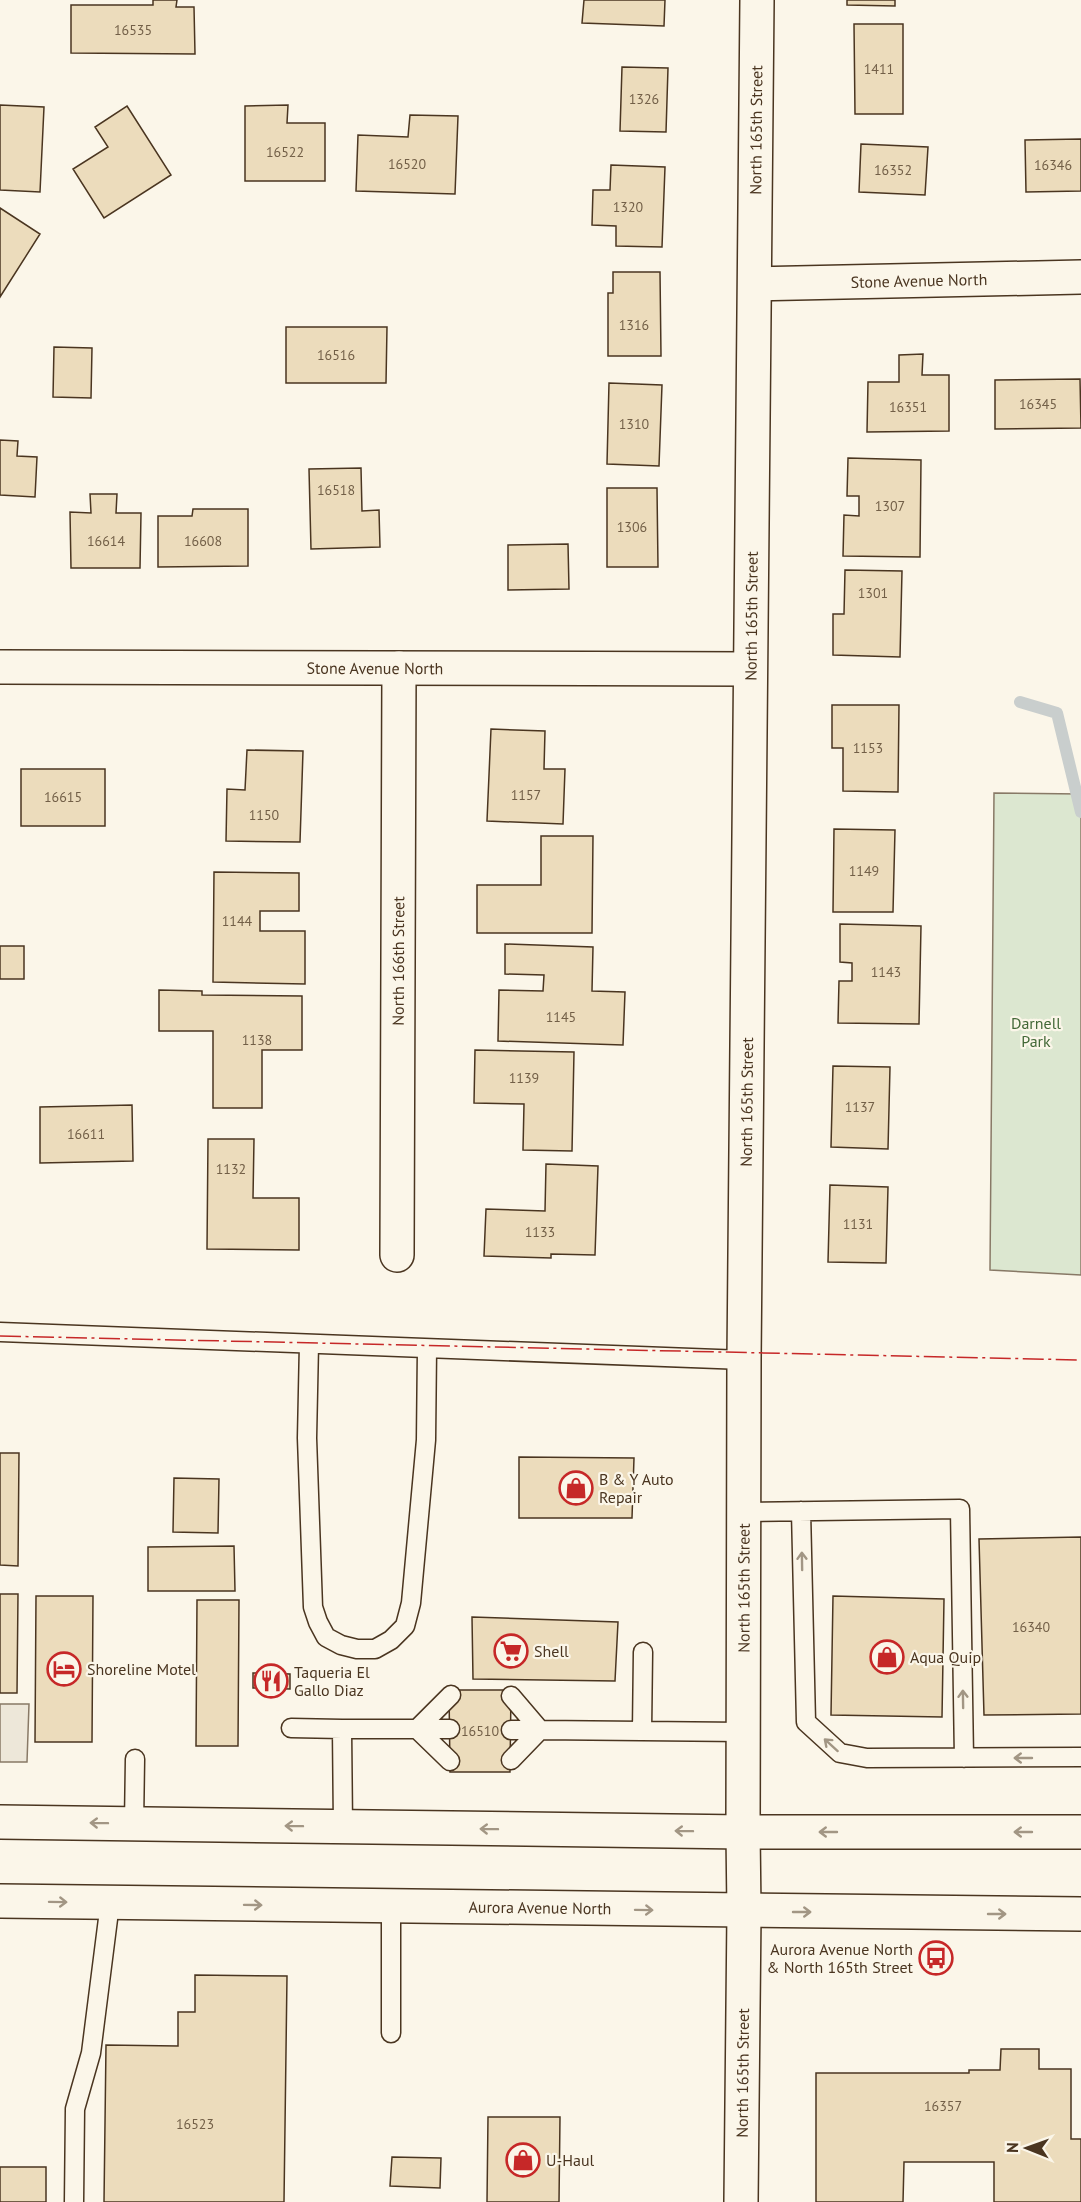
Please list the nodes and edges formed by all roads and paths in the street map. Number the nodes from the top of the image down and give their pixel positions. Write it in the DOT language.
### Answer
graph roads {
  1 [pos="757,0"];
  2 [pos="1081,277"];
  3 [pos="755,284"];
  4 [pos="0,667"];
  5 [pos="399,668"];
  6 [pos="750,669"];
  7 [pos="398,1255"];
  8 [pos="0,1332"];
  9 [pos="309,1344"];
  10 [pos="427,1349"];
  11 [pos="744,1360"];
  12 [pos="801,1511"];
  13 [pos="744,1512"];
  14 [pos="643,1652"];
  15 [pos="451,1695"];
  16 [pos="511,1696"];
  17 [pos="291,1728"];
  18 [pos="342,1729"];
  19 [pos="417,1729"];
  20 [pos="450,1729"];
  21 [pos="511,1730"];
  22 [pos="540,1730"];
  23 [pos="642,1731"];
  24 [pos="743,1732"];
  25 [pos="1081,1757"];
  26 [pos="964,1758"];
  27 [pos="135,1759"];
  28 [pos="512,1760"];
  29 [pos="450,1761"];
  30 [pos="0,1822"];
  31 [pos="134,1824"];
  32 [pos="343,1827"];
  33 [pos="742,1832"];
  34 [pos="1081,1832"];
  35 [pos="0,1901"];
  36 [pos="110,1903"];
  37 [pos="391,1907"];
  38 [pos="744,1912"];
  39 [pos="1081,1914"];
  40 [pos="391,2034"];
  41 [pos="74,2202"];
  42 [pos="741,2202"];
  1 -- 3 [label="main road, North 165th Street"];
  2 -- 3 [label="main road, Stone Avenue North"];
  3 -- 6 [label="main road, North 165th Street"];
  4 -- 5 [label="main road, Stone Avenue North"];
  5 -- 6 [label="main road, Stone Avenue North"];
  5 -- 7 [label="main road, North 166th Street"];
  6 -- 11 [label="main road, North 165th Street"];
  8 -- 9 [label="lane"];
  9 -- 10 [label="lane"];
  9 -- 10 [label="lane"];
  10 -- 11 [label="lane"];
  11 -- 13 [label="main road, North 165th Street"];
  12 -- 13 [label="lane"];
  26 -- 12 [label="lane, one-way"];
  26 -- 12 [label="lane, one-way"];
  13 -- 24 [label="main road, North 165th Street"];
  14 -- 23 [label="lane"];
  15 -- 19 [label="lane"];
  16 -- 22 [label="lane"];
  17 -- 18 [label="lane"];
  18 -- 19 [label="lane"];
  18 -- 32 [label="lane"];
  19 -- 20 [label="lane"];
  19 -- 29 [label="lane"];
  21 -- 22 [label="lane"];
  22 -- 23 [label="lane"];
  22 -- 28 [label="lane"];
  23 -- 24 [label="lane"];
  24 -- 33 [label="main road, North 165th Street"];
  25 -- 26 [label="lane, one-way"];
  27 -- 31 [label="lane"];
  31 -- 30 [label="main road, one-way"];
  32 -- 31 [label="main road, one-way"];
  33 -- 32 [label="main road, one-way"];
  34 -- 33 [label="main road, one-way"];
  33 -- 38 [label="main road, North 165th Street"];
  35 -- 36 [label="main road, Aurora Avenue North, one-way"];
  36 -- 37 [label="main road, Aurora Avenue North, one-way"];
  36 -- 41 [label="lane"];
  37 -- 38 [label="main road, Aurora Avenue North, one-way"];
  37 -- 40 [label="lane"];
  38 -- 39 [label="main road, Aurora Avenue North, one-way"];
  38 -- 42 [label="main road, North 165th Street"];
}
